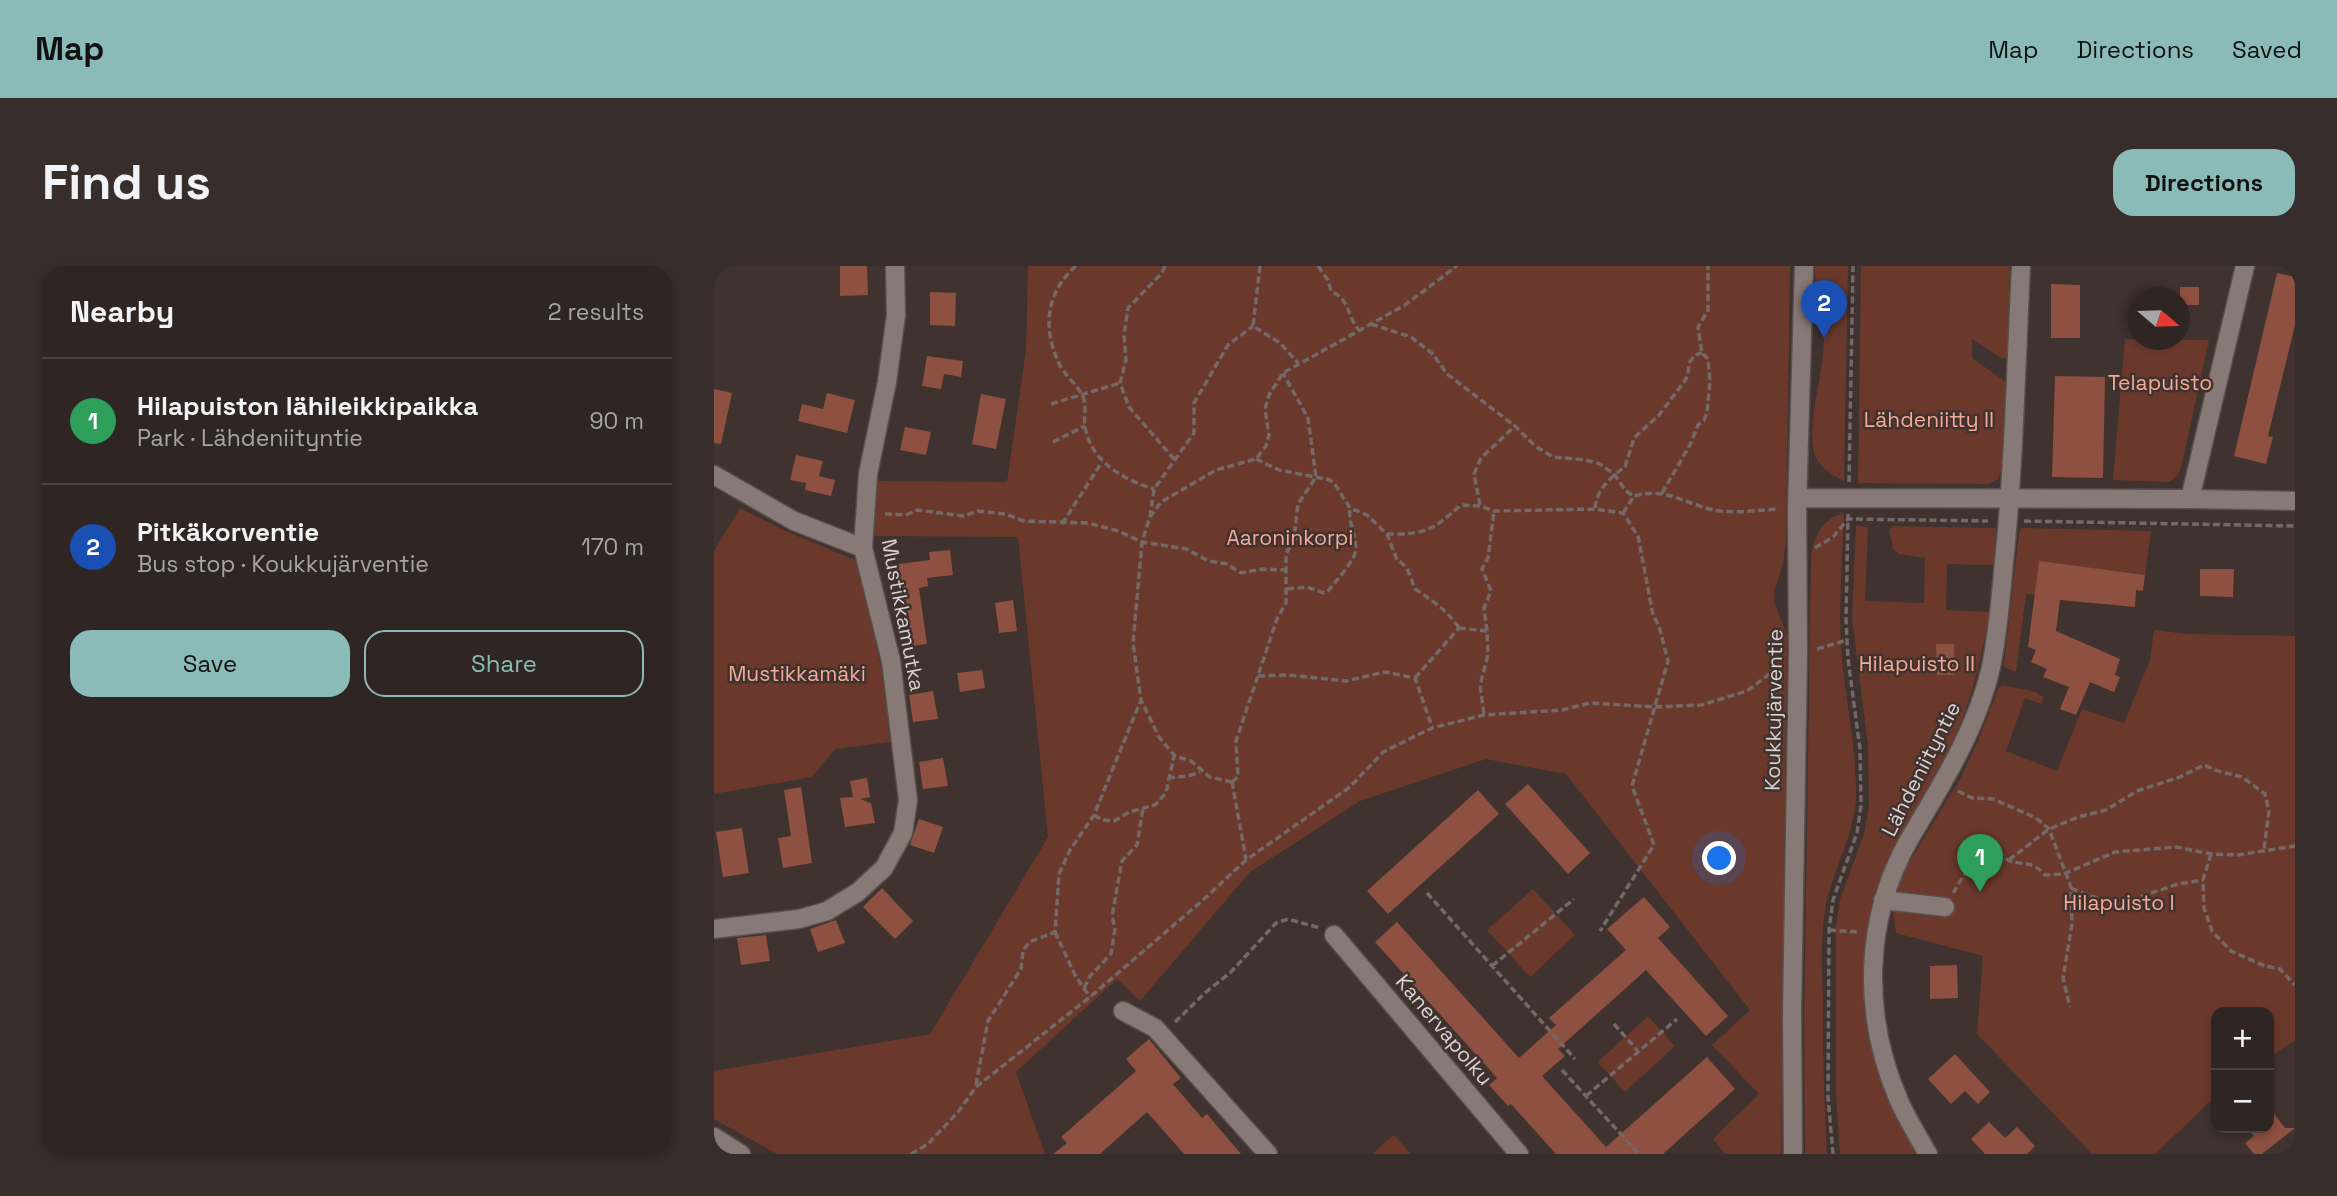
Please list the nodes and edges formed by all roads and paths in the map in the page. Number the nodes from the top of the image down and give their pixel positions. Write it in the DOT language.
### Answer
graph roads {
  1 [pos="895,266"];
  2 [pos="1076,266"];
  3 [pos="1165,266"];
  4 [pos="1260,266"];
  5 [pos="1318,266"];
  6 [pos="1457,266"];
  7 [pos="1707,266"];
  8 [pos="1804,266"];
  9 [pos="1853,266"];
  10 [pos="2021,266"];
  11 [pos="2245,266"];
  12 [pos="1371,324"];
  13 [pos="1253,326"];
  14 [pos="1358,330"];
  15 [pos="1702,353"];
  16 [pos="1298,363"];
  17 [pos="1283,373"];
  18 [pos="1120,383"];
  19 [pos="1082,396"];
  20 [pos="1051,404"];
  21 [pos="1085,426"];
  22 [pos="1515,426"];
  23 [pos="1053,442"];
  24 [pos="1174,459"];
  25 [pos="1256,459"];
  26 [pos="1102,462"];
  27 [pos="1614,474"];
  28 [pos="714,475"];
  29 [pos="1316,477"];
  30 [pos="1154,489"];
  31 [pos="1662,493"];
  32 [pos="1634,496"];
  33 [pos="1849,497"];
  34 [pos="2010,497"];
  35 [pos="2190,499"];
  36 [pos="2295,501"];
  37 [pos="1798,503"];
  38 [pos="1480,506"];
  39 [pos="1350,508"];
  40 [pos="1595,509"];
  41 [pos="1494,511"];
  42 [pos="865,513"];
  43 [pos="1623,513"];
  44 [pos="1150,517"];
  45 [pos="1848,519"];
  46 [pos="2008,521"];
  47 [pos="1062,524"];
  48 [pos="2295,526"];
  49 [pos="1387,534"];
  50 [pos="1294,538"];
  51 [pos="1142,542"];
  52 [pos="1356,547"];
  53 [pos="863,548"];
  54 [pos="1797,551"];
  55 [pos="1285,570"];
  56 [pos="1287,590"];
  57 [pos="1459,628"];
  58 [pos="1487,631"];
  59 [pos="1847,640"];
  60 [pos="1798,652"];
  61 [pos="1258,676"];
  62 [pos="1415,678"];
  63 [pos="1141,700"];
  64 [pos="1655,707"];
  65 [pos="1484,715"];
  66 [pos="1432,728"];
  67 [pos="1175,756"];
  68 [pos="1201,771"];
  69 [pos="1168,778"];
  70 [pos="1232,782"];
  71 [pos="1943,783"];
  72 [pos="1143,808"];
  73 [pos="1094,815"];
  74 [pos="2049,830"];
  75 [pos="2295,846"];
  76 [pos="2264,849"];
  77 [pos="2211,854"];
  78 [pos="1245,860"];
  79 [pos="2009,860"];
  80 [pos="2064,874"];
  81 [pos="2203,880"];
  82 [pos="2071,887"];
  83 [pos="1427,893"];
  84 [pos="1574,899"];
  85 [pos="1883,900"];
  86 [pos="1945,907"];
  87 [pos="714,929"];
  88 [pos="1601,930"];
  89 [pos="1829,930"];
  90 [pos="1876,930"];
  91 [pos="1055,932"];
  92 [pos="1334,935"];
  93 [pos="1492,966"];
  94 [pos="2295,985"];
  95 [pos="1084,988"];
  96 [pos="1090,997"];
  97 [pos="2070,1007"];
  98 [pos="1123,1011"];
  99 [pos="1677,1019"];
  100 [pos="1614,1024"];
  101 [pos="1155,1028"];
  102 [pos="1638,1052"];
  103 [pos="1575,1059"];
  104 [pos="1562,1070"];
  105 [pos="976,1087"];
  106 [pos="1586,1096"];
  107 [pos="714,1137"];
  108 [pos="741,1154"];
  109 [pos="911,1154"];
  110 [pos="1268,1154"];
  111 [pos="1519,1154"];
  112 [pos="1639,1154"];
  113 [pos="1793,1154"];
  114 [pos="1833,1154"];
  115 [pos="1928,1154"];
  1 -- 42 [label="street, Mustikkamutka"];
  2 -- 19 [label="path"];
  3 -- 18 [label="path"];
  4 -- 13 [label="path"];
  5 -- 14 [label="path"];
  6 -- 12 [label="path"];
  7 -- 15 [label="path"];
  8 -- 37 [label="street, Koukkujärventie"];
  9 -- 33 [label="path"];
  10 -- 34 [label="street, Lähdeniityntie"];
  11 -- 35 [label="street"];
  12 -- 14 [label="path"];
  12 -- 22 [label="path"];
  13 -- 16 [label="path"];
  13 -- 24 [label="path"];
  14 -- 16 [label="path"];
  15 -- 27 [label="path"];
  15 -- 31 [label="path"];
  16 -- 17 [label="path"];
  17 -- 25 [label="path"];
  17 -- 29 [label="path"];
  18 -- 19 [label="path"];
  18 -- 24 [label="path"];
  19 -- 20 [label="path"];
  19 -- 21 [label="path"];
  21 -- 23 [label="path"];
  21 -- 26 [label="path"];
  22 -- 27 [label="path"];
  22 -- 38 [label="path"];
  24 -- 30 [label="path"];
  25 -- 29 [label="path"];
  25 -- 44 [label="path"];
  26 -- 30 [label="path"];
  26 -- 47 [label="path"];
  27 -- 32 [label="path"];
  27 -- 40 [label="path"];
  28 -- 53 [label="street"];
  29 -- 39 [label="path"];
  29 -- 50 [label="path"];
  30 -- 44 [label="path"];
  31 -- 32 [label="path"];
  31 -- 37 [label="path"];
  32 -- 43 [label="path"];
  33 -- 34 [label="street"];
  33 -- 37 [label="street"];
  33 -- 45 [label="path"];
  34 -- 35 [label="street"];
  34 -- 46 [label="street, Lähdeniityntie"];
  35 -- 36 [label="street"];
  37 -- 54 [label="street, Koukkujärventie"];
  38 -- 41 [label="path"];
  38 -- 49 [label="path"];
  39 -- 49 [label="path"];
  39 -- 52 [label="path"];
  40 -- 41 [label="path"];
  40 -- 43 [label="path"];
  41 -- 58 [label="path"];
  42 -- 47 [label="path"];
  42 -- 53 [label="street, Mustikkamutka"];
  43 -- 64 [label="path"];
  44 -- 51 [label="path"];
  45 -- 46 [label="path"];
  45 -- 54 [label="path"];
  45 -- 59 [label="path"];
  46 -- 48 [label="path"];
  46 -- 71 [label="street, Lähdeniityntie"];
  47 -- 51 [label="path"];
  49 -- 57 [label="path"];
  50 -- 52 [label="path"];
  50 -- 55 [label="path"];
  51 -- 55 [label="path"];
  51 -- 63 [label="path"];
  52 -- 56 [label="path"];
  53 -- 87 [label="street, Mustikkamutka"];
  54 -- 60 [label="street, Koukkujärventie"];
  55 -- 56 [label="path"];
  56 -- 61 [label="path"];
  57 -- 58 [label="path"];
  57 -- 62 [label="path"];
  58 -- 65 [label="path"];
  59 -- 60 [label="path"];
  59 -- 89 [label="path"];
  60 -- 64 [label="path"];
  60 -- 113 [label="street, Koukkujärventie"];
  61 -- 62 [label="path"];
  61 -- 70 [label="path"];
  62 -- 66 [label="path"];
  63 -- 67 [label="path"];
  63 -- 73 [label="path"];
  64 -- 65 [label="path"];
  64 -- 88 [label="path"];
  65 -- 66 [label="path"];
  66 -- 78 [label="path"];
  67 -- 68 [label="path"];
  67 -- 69 [label="path"];
  68 -- 69 [label="path"];
  68 -- 70 [label="path"];
  69 -- 72 [label="path"];
  70 -- 78 [label="path"];
  71 -- 74 [label="path"];
  71 -- 85 [label="street, Lähdeniityntie"];
  72 -- 73 [label="path"];
  72 -- 95 [label="path"];
  73 -- 91 [label="path"];
  74 -- 76 [label="path"];
  74 -- 79 [label="path"];
  74 -- 80 [label="path"];
  75 -- 76 [label="path"];
  76 -- 77 [label="path"];
  77 -- 80 [label="path"];
  77 -- 81 [label="path"];
  78 -- 96 [label="path"];
  79 -- 80 [label="path"];
  79 -- 86 [label="path"];
  80 -- 82 [label="path"];
  81 -- 82 [label="path"];
  81 -- 94 [label="path"];
  82 -- 97 [label="path"];
  83 -- 93 [label="path"];
  84 -- 93 [label="path"];
  85 -- 86 [label="street"];
  85 -- 90 [label="street, Lähdeniityntie"];
  89 -- 90 [label="path"];
  89 -- 114 [label="path"];
  90 -- 115 [label="street, Lähdeniityntie"];
  91 -- 95 [label="path"];
  91 -- 105 [label="path"];
  92 -- 101 [label="path"];
  92 -- 111 [label="street, Kanervapolku"];
  93 -- 103 [label="path"];
  95 -- 96 [label="path"];
  96 -- 105 [label="path"];
  98 -- 101 [label="street"];
  99 -- 102 [label="path"];
  100 -- 102 [label="path"];
  101 -- 110 [label="street"];
  102 -- 106 [label="path"];
  104 -- 106 [label="path"];
  105 -- 109 [label="path"];
  106 -- 112 [label="path"];
  107 -- 108 [label="street"];
}
